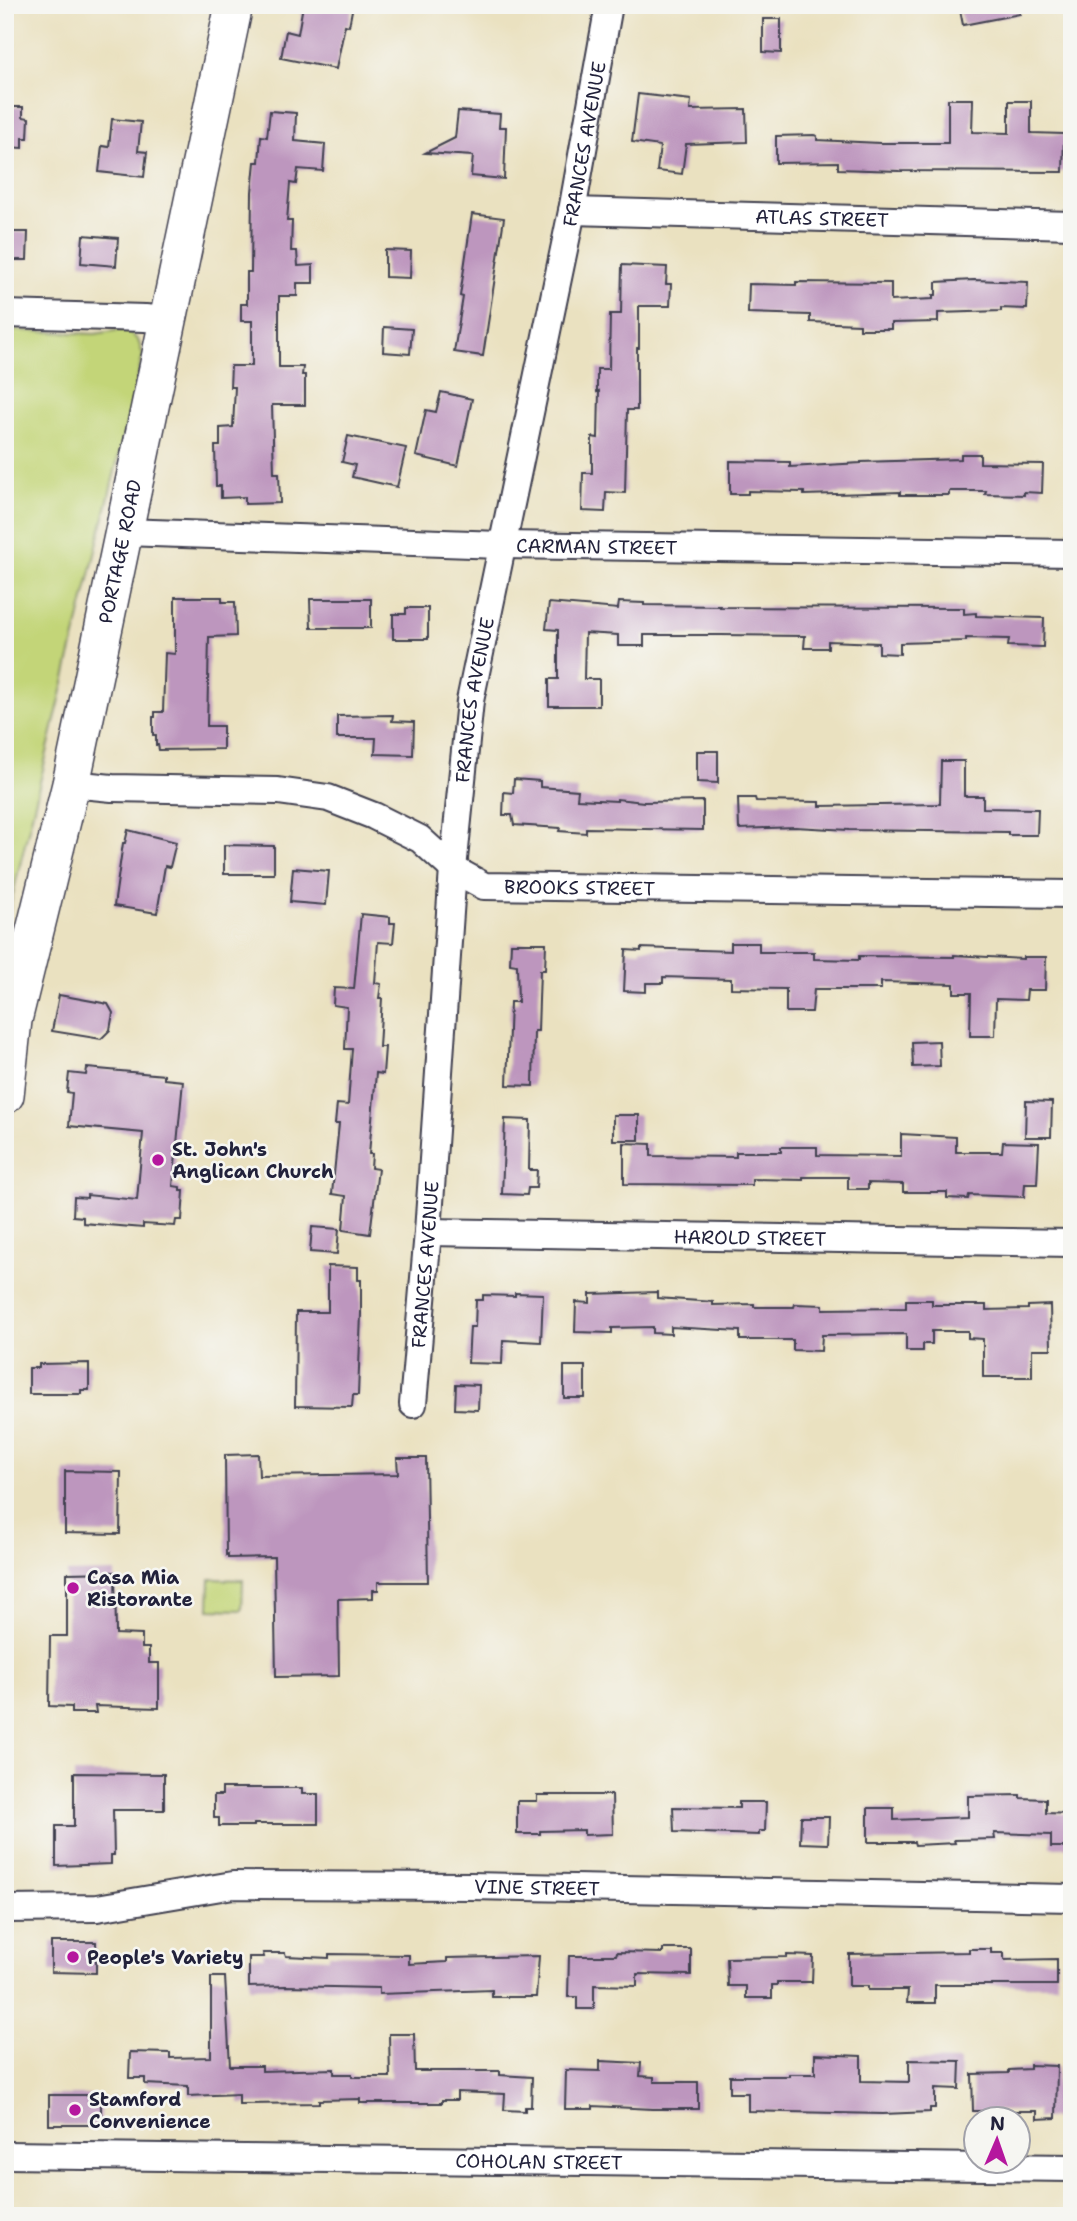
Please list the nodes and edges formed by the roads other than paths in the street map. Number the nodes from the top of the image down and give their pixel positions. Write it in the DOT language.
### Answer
graph roads {
  1 [pos="234,5"];
  2 [pos="609,5"];
  3 [pos="572,211"];
  4 [pos="1072,225"];
  5 [pos="5,314"];
  6 [pos="168,320"];
  7 [pos="123,532"];
  8 [pos="500,545"];
  9 [pos="1072,553"];
  10 [pos="71,784"];
  11 [pos="453,869"];
  12 [pos="1072,894"];
  13 [pos="5,1095"];
  14 [pos="428,1232"];
  15 [pos="1072,1244"];
  16 [pos="413,1404"];
  17 [pos="1072,1898"];
  18 [pos="5,1909"];
  19 [pos="5,2155"];
  20 [pos="1072,2168"];
  1 -- 6 [label="street, PORTAGE ROAD"];
  2 -- 3 [label="street, FRANCES AVENUE"];
  3 -- 4 [label="street, ATLAS STREET"];
  3 -- 8 [label="street, FRANCES AVENUE"];
  5 -- 6 [label="street"];
  6 -- 7 [label="street, PORTAGE ROAD"];
  7 -- 8 [label="street, CARMAN STREET"];
  7 -- 10 [label="street, PORTAGE ROAD"];
  8 -- 9 [label="street, CARMAN STREET"];
  8 -- 11 [label="street, FRANCES AVENUE"];
  10 -- 11 [label="street, BROOKS STREET"];
  10 -- 13 [label="street, PORTAGE ROAD"];
  11 -- 12 [label="street, BROOKS STREET"];
  11 -- 14 [label="street, FRANCES AVENUE"];
  14 -- 15 [label="street, HAROLD STREET"];
  14 -- 16 [label="street, FRANCES AVENUE"];
  17 -- 18 [label="street, VINE STREET"];
  19 -- 20 [label="street, COHOLAN STREET"];
}
